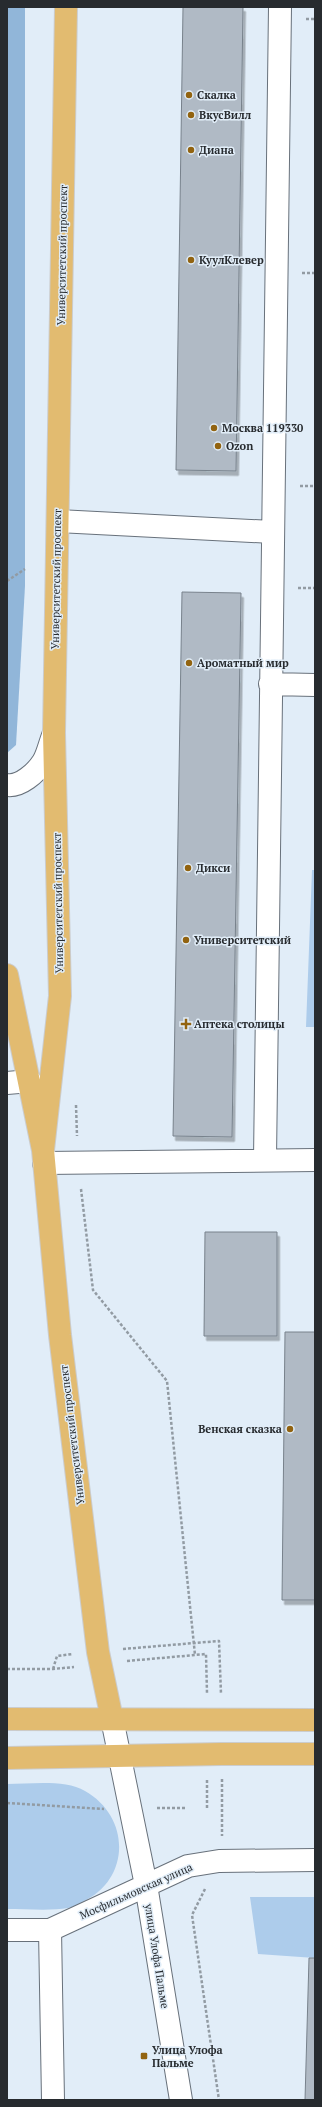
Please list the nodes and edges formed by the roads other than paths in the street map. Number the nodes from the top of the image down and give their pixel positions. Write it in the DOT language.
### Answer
graph roads {
  1 [pos="66,7"];
  2 [pos="280,7"];
  3 [pos="58,521"];
  4 [pos="272,532"];
  5 [pos="270,684"];
  6 [pos="315,685"];
  7 [pos="54,732"];
  8 [pos="7,785"];
  9 [pos="7,975"];
  10 [pos="30,1081"];
  11 [pos="7,1083"];
  12 [pos="44,1157"];
  13 [pos="265,1159"];
  14 [pos="315,1160"];
  15 [pos="7,1719"];
  16 [pos="112,1719"];
  17 [pos="315,1720"];
  18 [pos="315,1754"];
  19 [pos="119,1757"];
  20 [pos="7,1758"];
  21 [pos="315,1860"];
  22 [pos="146,1885"];
  23 [pos="7,1930"];
  24 [pos="50,1930"];
  25 [pos="53,2100"];
  26 [pos="181,2100"];
  1 -- 3 [label="main road, Университетский проспект"];
  2 -- 4 [label="street"];
  3 -- 4 [label="street"];
  3 -- 7 [label="main road, Университетский проспект"];
  4 -- 5 [label="street"];
  5 -- 6 [label="street"];
  5 -- 13 [label="street"];
  7 -- 8 [label="street"];
  7 -- 12 [label="main road, Университетский проспект"];
  9 -- 10 [label="main road, Университетский проспект"];
  10 -- 11 [label="street"];
  10 -- 12 [label="main road, Университетский проспект"];
  12 -- 13 [label="street"];
  12 -- 16 [label="main road, Университетский проспект"];
  13 -- 14 [label="street"];
  15 -- 16 [label="main road"];
  16 -- 17 [label="main road"];
  16 -- 19 [label="street, улица Улофа Пальме"];
  18 -- 19 [label="main road"];
  19 -- 20 [label="main road"];
  19 -- 22 [label="street, улица Улофа Пальме"];
  21 -- 22 [label="street, Мосфильмовская улица"];
  22 -- 24 [label="street, Мосфильмовская улица"];
  22 -- 26 [label="street, улица Улофа Пальме"];
  23 -- 24 [label="street, Мосфильмовская улица"];
  24 -- 25 [label="street"];
}
